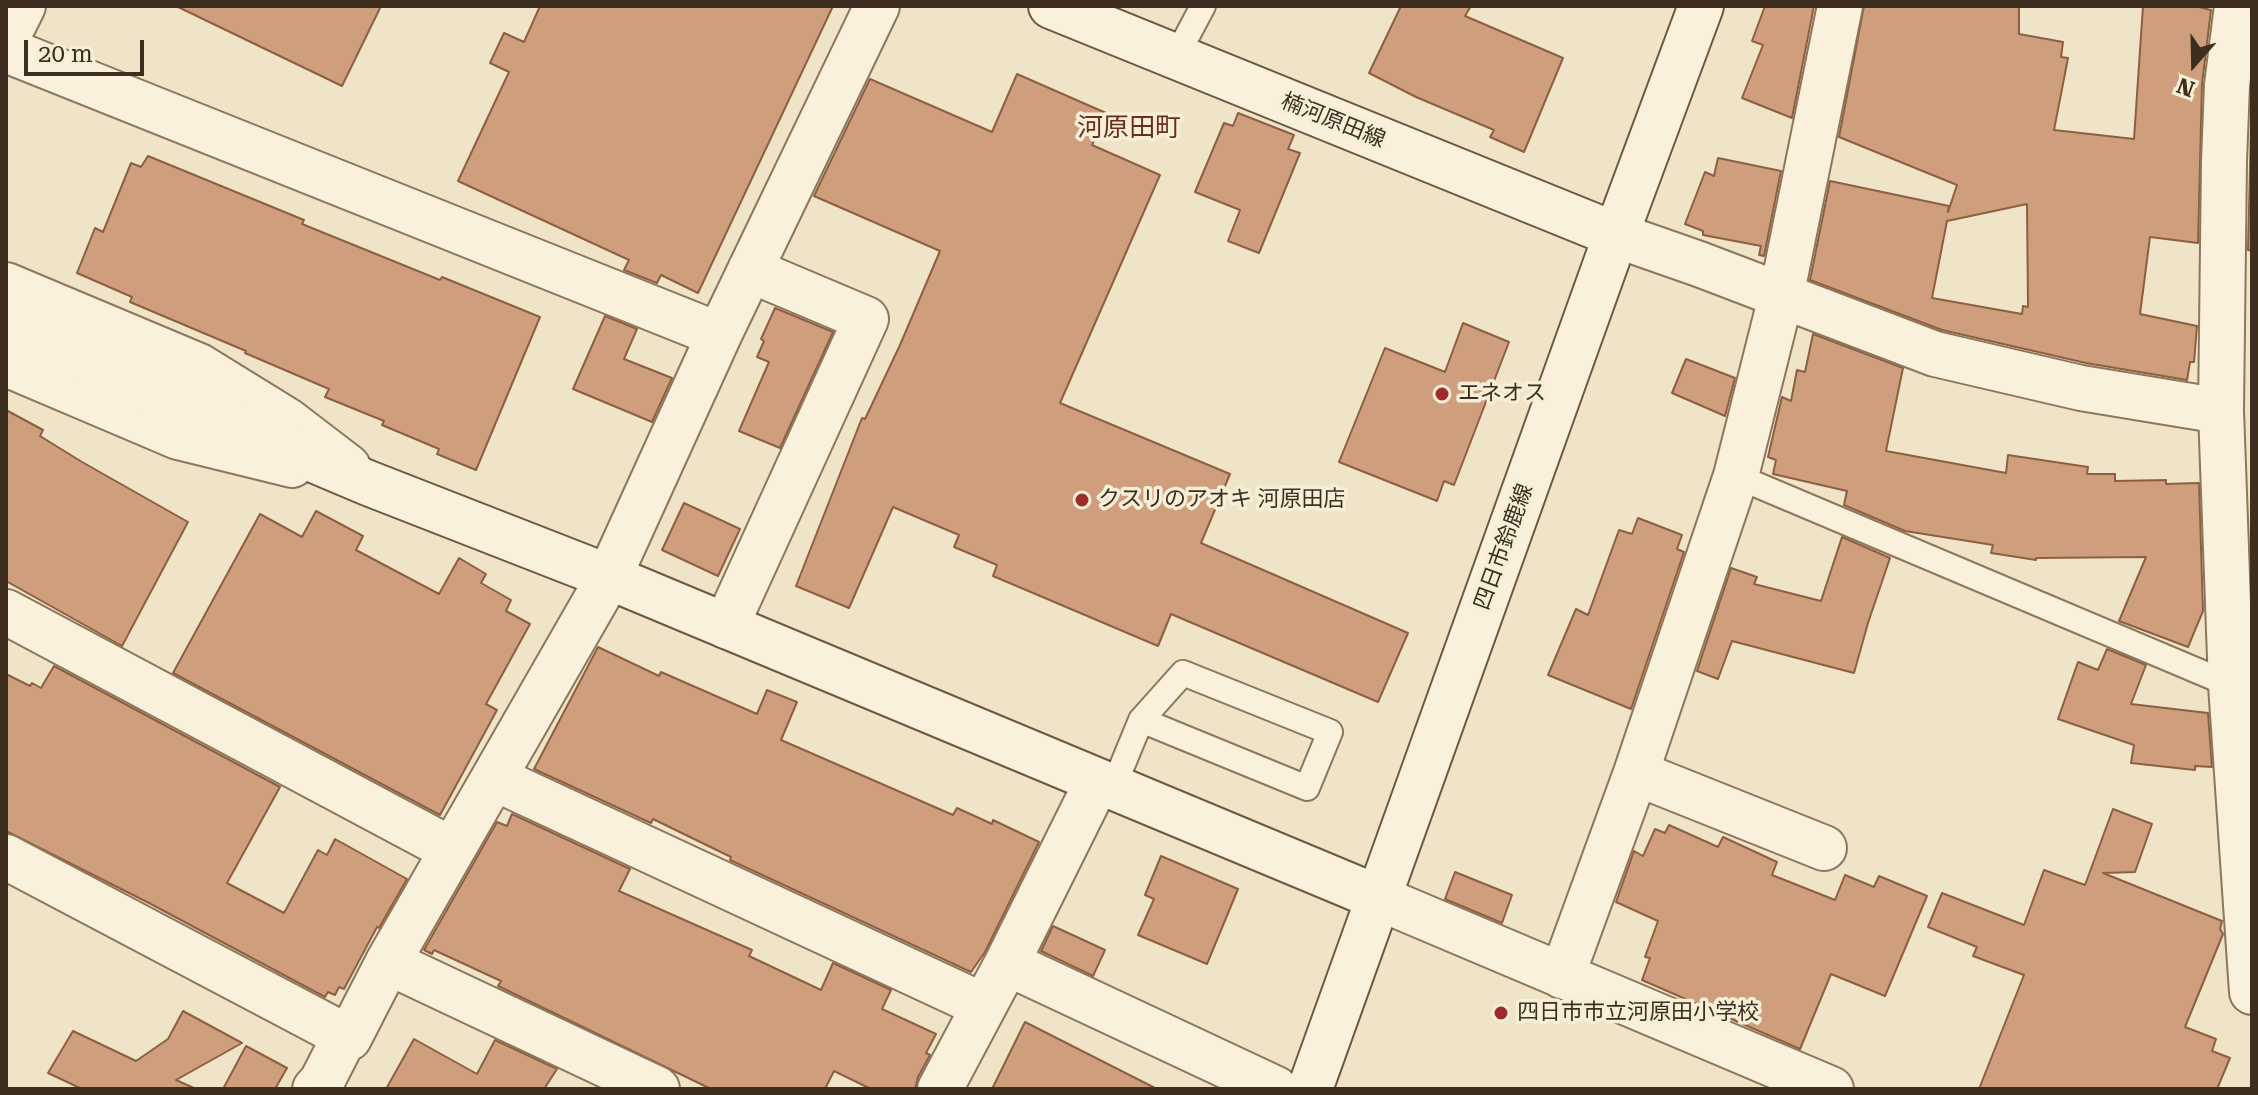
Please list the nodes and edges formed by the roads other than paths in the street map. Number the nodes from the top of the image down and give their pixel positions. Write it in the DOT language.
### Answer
graph roads {
  1 [pos="23,6"];
  2 [pos="877,6"];
  3 [pos="1051,6"];
  4 [pos="1203,6"];
  5 [pos="1701,6"];
  6 [pos="1840,6"];
  7 [pos="2237,6"];
  8 [pos="6,40"];
  9 [pos="6,50"];
  10 [pos="1176,57"];
  11 [pos="1616,235"];
  12 [pos="750,270"];
  13 [pos="6,285"];
  14 [pos="1781,297"];
  15 [pos="6,330"];
  16 [pos="719,335"];
  17 [pos="6,364"];
  18 [pos="2221,411"];
  19 [pos="1736,476"];
  20 [pos="368,483"];
  21 [pos="609,577"];
  22 [pos="6,612"];
  23 [pos="726,626"];
  24 [pos="2239,696"];
  25 [pos="1141,720"];
  26 [pos="1636,773"];
  27 [pos="494,778"];
  28 [pos="1105,785"];
  29 [pos="1824,848"];
  30 [pos="452,850"];
  31 [pos="6,857"];
  32 [pos="1379,898"];
  33 [pos="388,962"];
  34 [pos="1007,963"];
  35 [pos="1562,976"];
  36 [pos="2252,992"];
  37 [pos="984,1006"];
  38 [pos="345,1036"];
  39 [pos="315,1089"];
  40 [pos="657,1089"];
  41 [pos="940,1089"];
  42 [pos="1276,1089"];
  43 [pos="1310,1089"];
  44 [pos="1831,1089"];
  1 -- 8 [label="street"];
  2 -- 12 [label="street"];
  3 -- 10 [label="street, 楠河原田線"];
  4 -- 10 [label="lane"];
  5 -- 11 [label="street, 四日市鈴鹿線"];
  6 -- 14 [label="street"];
  7 -- 18 [label="street"];
  9 -- 16 [label="street"];
  10 -- 11 [label="street, 楠河原田線"];
  11 -- 14 [label="street, 楠河原田線"];
  11 -- 32 [label="street, 四日市鈴鹿線"];
  12 -- 16 [label="street"];
  12 -- 23 [label="street"];
  13 -- 20 [label="street"];
  14 -- 18 [label="street, 楠河原田線"];
  14 -- 19 [label="street"];
  15 -- 20 [label="street"];
  16 -- 21 [label="street"];
  17 -- 20 [label="street"];
  18 -- 24 [label="street"];
  19 -- 24 [label="lane"];
  19 -- 26 [label="street"];
  20 -- 21 [label="street"];
  21 -- 23 [label="street"];
  21 -- 27 [label="street"];
  22 -- 30 [label="street"];
  23 -- 28 [label="street"];
  24 -- 36 [label="street"];
  25 -- 25 [label="lane"];
  25 -- 28 [label="lane"];
  26 -- 29 [label="street"];
  26 -- 35 [label="street"];
  27 -- 30 [label="street"];
  27 -- 37 [label="street"];
  28 -- 32 [label="street"];
  28 -- 34 [label="street"];
  30 -- 33 [label="street"];
  31 -- 38 [label="street"];
  32 -- 35 [label="street"];
  32 -- 43 [label="street, 四日市鈴鹿線"];
  33 -- 38 [label="street"];
  33 -- 40 [label="street"];
  34 -- 37 [label="street"];
  34 -- 42 [label="street"];
  35 -- 44 [label="street"];
  37 -- 41 [label="street"];
  38 -- 39 [label="street"];
}
